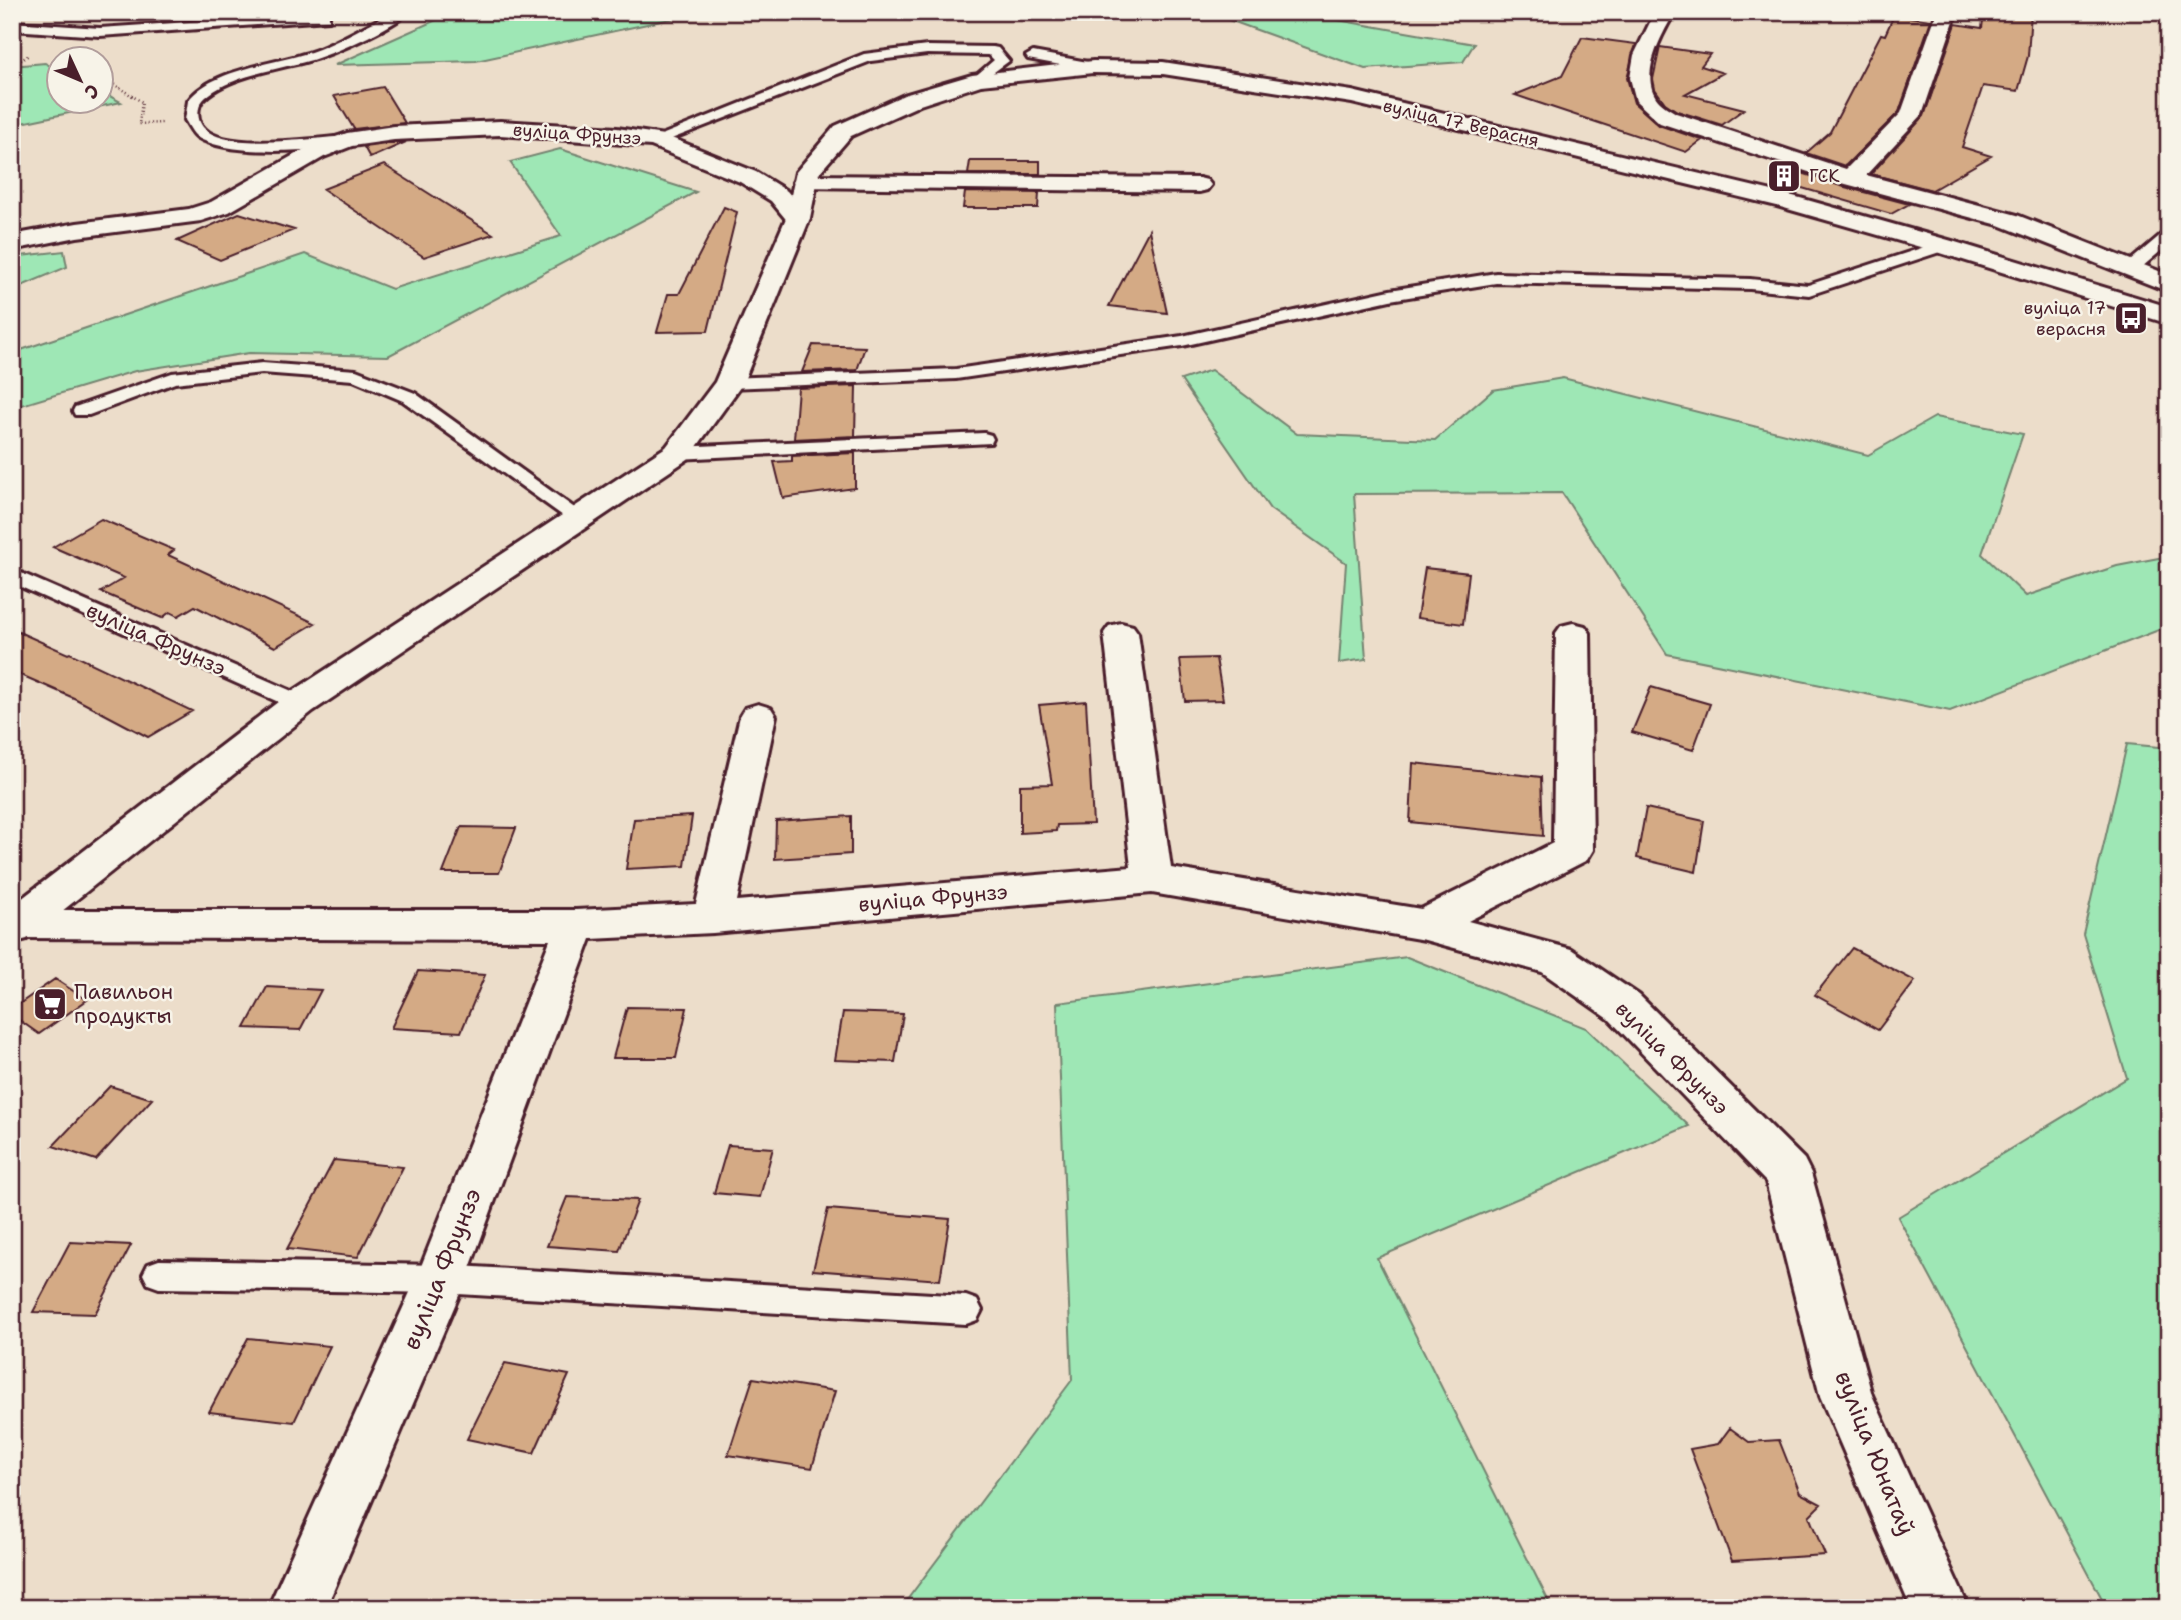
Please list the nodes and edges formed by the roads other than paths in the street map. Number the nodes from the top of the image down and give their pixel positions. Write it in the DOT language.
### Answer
graph roads {
  1 [pos="402,12"];
  2 [pos="1665,12"];
  3 [pos="1947,12"];
  4 [pos="325,17"];
  5 [pos="12,26"];
  6 [pos="1032,56"];
  7 [pos="1093,67"];
  8 [pos="979,79"];
  9 [pos="347,140"];
  10 [pos="656,140"];
  11 [pos="1850,177"];
  12 [pos="805,182"];
  13 [pos="1199,185"];
  14 [pos="798,218"];
  15 [pos="2169,236"];
  16 [pos="12,243"];
  17 [pos="1943,246"];
  18 [pos="2129,270"];
  19 [pos="2169,284"];
  20 [pos="2169,316"];
  21 [pos="729,383"];
  22 [pos="82,411"];
  23 [pos="984,439"];
  24 [pos="677,453"];
  25 [pos="577,517"];
  26 [pos="12,575"];
  27 [pos="1121,633"];
  28 [pos="1573,633"];
  29 [pos="300,703"];
  30 [pos="758,716"];
  31 [pos="1152,879"];
  32 [pos="713,918"];
  33 [pos="15,925"];
  34 [pos="576,925"];
  35 [pos="1425,925"];
  36 [pos="1787,1173"];
  37 [pos="159,1274"];
  38 [pos="441,1279"];
  39 [pos="966,1310"];
  40 [pos="297,1608"];
  41 [pos="1940,1608"];
  1 -- 9 [label="lane"];
  2 -- 11 [label="street"];
  3 -- 11 [label="street"];
  4 -- 5 [label="lane"];
  6 -- 7 [label="lane"];
  7 -- 8 [label="street, вуліца 17 Верасня"];
  7 -- 17 [label="street, вуліца 17 Верасня"];
  8 -- 10 [label="lane"];
  8 -- 12 [label="street, вуліца 17 Верасня"];
  9 -- 10 [label="street, вуліца Фрунзэ"];
  9 -- 16 [label="street, вуліца Фрунзэ"];
  10 -- 14 [label="street, вуліца Фрунзэ"];
  11 -- 18 [label="street"];
  12 -- 13 [label="street"];
  12 -- 14 [label="street, вуліца 17 Верасня"];
  14 -- 21 [label="street, вуліца Фрунзэ"];
  15 -- 18 [label="lane"];
  17 -- 20 [label="street, вуліца 17 Верасня"];
  17 -- 21 [label="lane"];
  18 -- 19 [label="street"];
  21 -- 24 [label="street, вуліца Фрунзэ"];
  22 -- 25 [label="lane"];
  23 -- 24 [label="lane"];
  24 -- 25 [label="street, вуліца Фрунзэ"];
  25 -- 29 [label="street, вуліца Фрунзэ"];
  26 -- 29 [label="lane, вуліца Фрунзэ"];
  27 -- 31 [label="street"];
  28 -- 35 [label="street"];
  29 -- 33 [label="street, вуліца Фрунзэ"];
  30 -- 32 [label="street"];
  31 -- 32 [label="street, вуліца Фрунзэ"];
  31 -- 35 [label="street, вуліца Фрунзэ"];
  32 -- 34 [label="street, вуліца Фрунзэ"];
  33 -- 34 [label="street, вуліца Фрунзэ"];
  34 -- 38 [label="street, вуліца Фрунзэ"];
  35 -- 36 [label="street, вуліца Фрунзэ"];
  36 -- 41 [label="street, вуліца Юнатаў"];
  37 -- 38 [label="lane"];
  38 -- 39 [label="lane"];
  38 -- 40 [label="street, вуліца Фрунзэ"];
}
